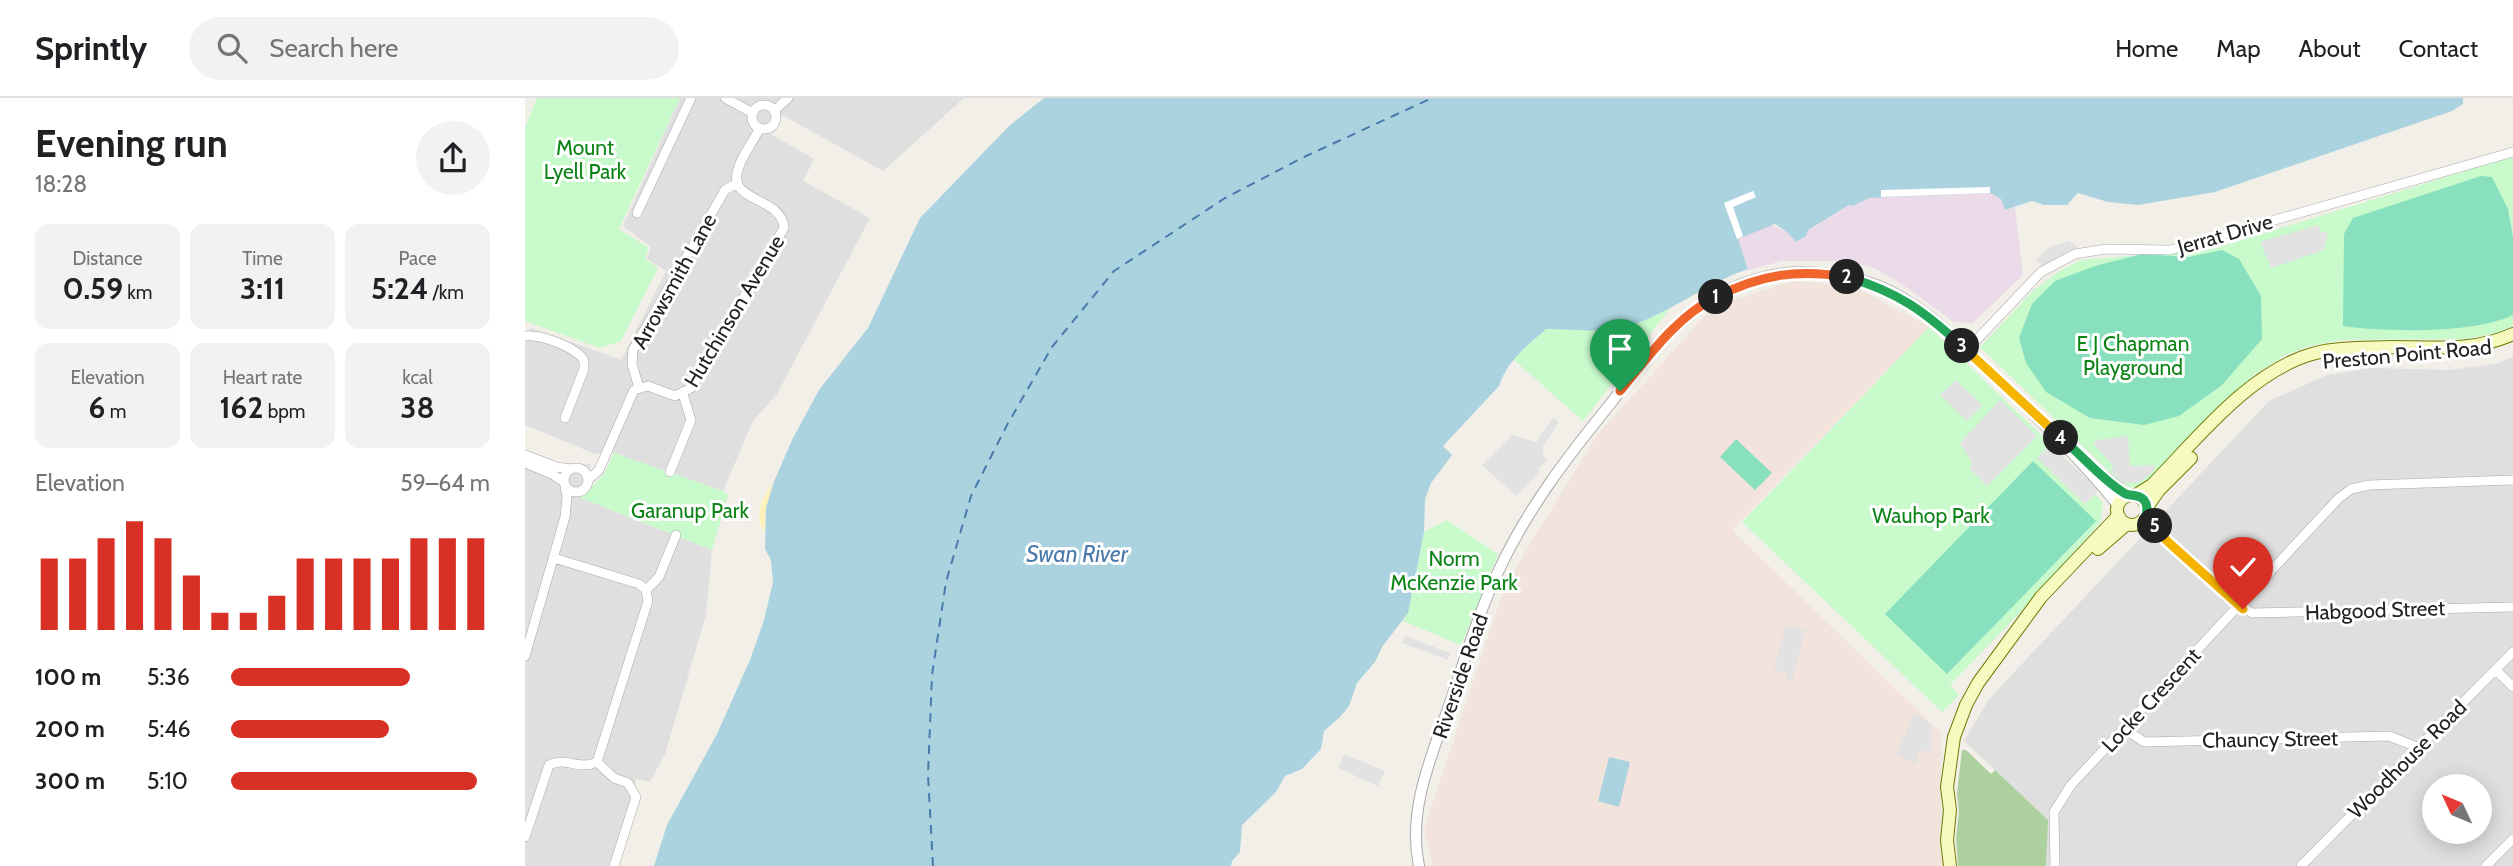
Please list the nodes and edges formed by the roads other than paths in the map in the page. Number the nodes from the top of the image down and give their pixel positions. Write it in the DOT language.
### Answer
graph roads {
  1 [pos="691,98"];
  2 [pos="788,98"];
  3 [pos="729,99"];
  4 [pos="774,111"];
  5 [pos="753,113"];
  6 [pos="760,128"];
  7 [pos="2513,152"];
  8 [pos="737,183"];
  9 [pos="637,213"];
  10 [pos="2513,334"];
  11 [pos="525,336"];
  12 [pos="2513,341"];
  13 [pos="1967,350"];
  14 [pos="639,388"];
  15 [pos="683,394"];
  16 [pos="565,418"];
  17 [pos="2050,429"];
  18 [pos="525,455"];
  19 [pos="602,461"];
  20 [pos="525,463"];
  21 [pos="571,469"];
  22 [pos="583,470"];
  23 [pos="670,472"];
  24 [pos="588,480"];
  25 [pos="2513,480"];
  26 [pos="564,484"];
  27 [pos="577,492"];
  28 [pos="2132,495"];
  29 [pos="2132,515"];
  30 [pos="565,517"];
  31 [pos="676,535"];
  32 [pos="554,558"];
  33 [pos="646,590"];
  34 [pos="2239,606"];
  35 [pos="2513,607"];
  36 [pos="2513,652"];
  37 [pos="525,656"];
  38 [pos="2496,670"];
  39 [pos="2513,687"];
  40 [pos="2125,729"];
  41 [pos="2417,747"];
  42 [pos="597,762"];
  43 [pos="525,837"];
  44 [pos="2513,839"];
  45 [pos="614,866"];
  46 [pos="1419,866"];
  47 [pos="1950,866"];
  48 [pos="1957,866"];
  49 [pos="2055,866"];
  50 [pos="2301,866"];
  51 [pos="2486,866"];
  1 -- 9 [label="street"];
  2 -- 4 [label="street"];
  3 -- 5 [label="street"];
  4 -- 5 [label="street"];
  4 -- 6 [label="street"];
  5 -- 6 [label="street"];
  6 -- 8 [label="street"];
  7 -- 13 [label="street, Jerrat Drive"];
  8 -- 14 [label="street, Arrowsmith Lane"];
  8 -- 15 [label="street, Hutchinson Avenue"];
  10 -- 28 [label="main road, Preston Point Road"];
  11 -- 16 [label="street"];
  12 -- 29 [label="main road, Preston Point Road"];
  13 -- 17 [label="street, Riverside Road"];
  13 -- 46 [label="street, Riverside Road"];
  14 -- 15 [label="street, Hutchinson Avenue"];
  14 -- 19 [label="street"];
  15 -- 23 [label="street"];
  17 -- 28 [label="street"];
  17 -- 29 [label="street"];
  18 -- 21 [label="street"];
  19 -- 22 [label="street"];
  19 -- 24 [label="street"];
  20 -- 26 [label="street"];
  21 -- 22 [label="street"];
  21 -- 26 [label="street"];
  22 -- 24 [label="street"];
  24 -- 27 [label="street"];
  25 -- 34 [label="street, Locke Crescent"];
  26 -- 27 [label="street"];
  26 -- 30 [label="street"];
  27 -- 30 [label="street"];
  28 -- 29 [label="main road, Preston Point Road"];
  28 -- 29 [label="main road"];
  29 -- 34 [label="street"];
  29 -- 47 [label="main road, Preston Point Road"];
  29 -- 48 [label="main road, Preston Point Road"];
  30 -- 32 [label="street"];
  31 -- 33 [label="street"];
  32 -- 33 [label="street"];
  32 -- 37 [label="street"];
  33 -- 42 [label="street"];
  34 -- 35 [label="street, Habgood Street"];
  34 -- 40 [label="street, Locke Crescent"];
  36 -- 38 [label="street, Woodhouse Road"];
  38 -- 39 [label="street"];
  38 -- 41 [label="street, Woodhouse Road"];
  40 -- 41 [label="street, Chauncy Street"];
  40 -- 49 [label="street, Locke Crescent"];
  41 -- 50 [label="street, Woodhouse Road"];
  42 -- 43 [label="street"];
  42 -- 45 [label="street"];
  44 -- 51 [label="street"];
}
